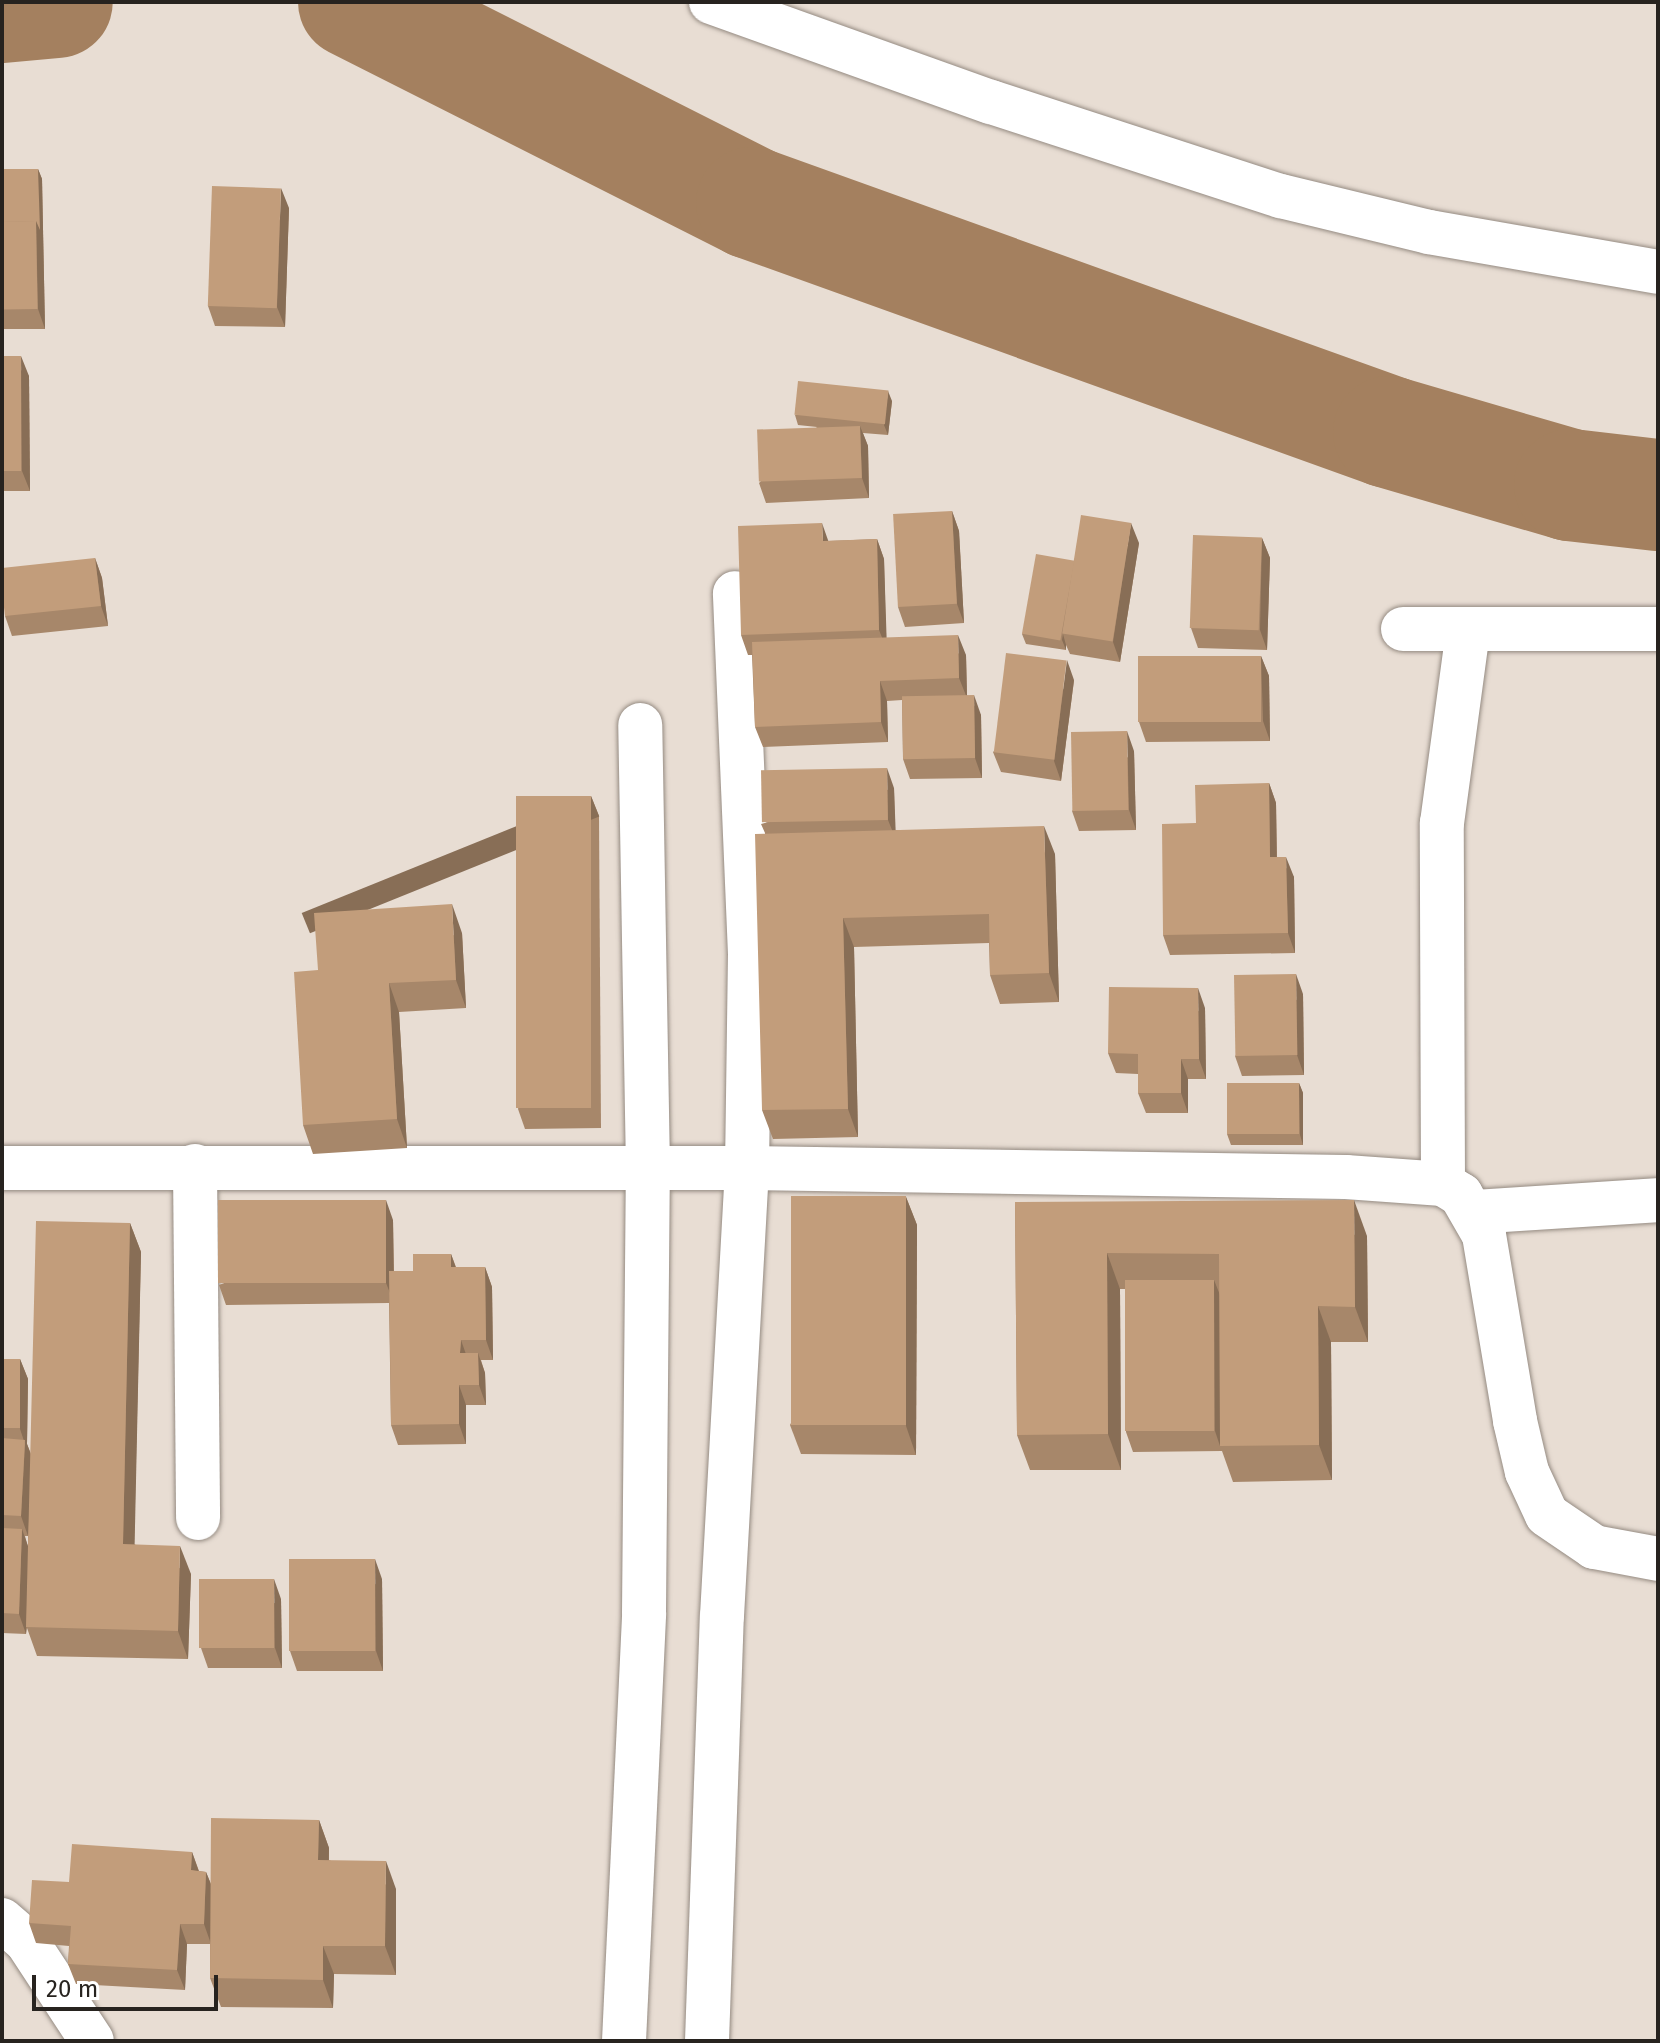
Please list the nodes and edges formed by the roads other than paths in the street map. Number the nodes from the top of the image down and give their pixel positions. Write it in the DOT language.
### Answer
graph roads {
  1 [pos="711,2"];
  2 [pos="1658,272"];
  3 [pos="735,593"];
  4 [pos="1403,629"];
  5 [pos="1658,629"];
  6 [pos="1468,631"];
  7 [pos="640,725"];
  8 [pos="195,1166"];
  9 [pos="2,1168"];
  10 [pos="661,1169"];
  11 [pos="734,1169"];
  12 [pos="1459,1198"];
  13 [pos="1658,1200"];
  14 [pos="198,1518"];
  15 [pos="1658,1559"];
  16 [pos="2,1920"];
  17 [pos="92,2041"];
  18 [pos="624,2041"];
  19 [pos="707,2041"];
  1 -- 2 [label="street"];
  3 -- 11 [label="street"];
  4 -- 6 [label="street"];
  5 -- 6 [label="street"];
  6 -- 12 [label="street"];
  7 -- 10 [label="street"];
  8 -- 9 [label="street"];
  8 -- 10 [label="street"];
  8 -- 14 [label="street"];
  10 -- 11 [label="street"];
  10 -- 18 [label="street"];
  11 -- 12 [label="street"];
  11 -- 19 [label="street"];
  12 -- 13 [label="street"];
  12 -- 15 [label="street"];
  16 -- 17 [label="street"];
}
